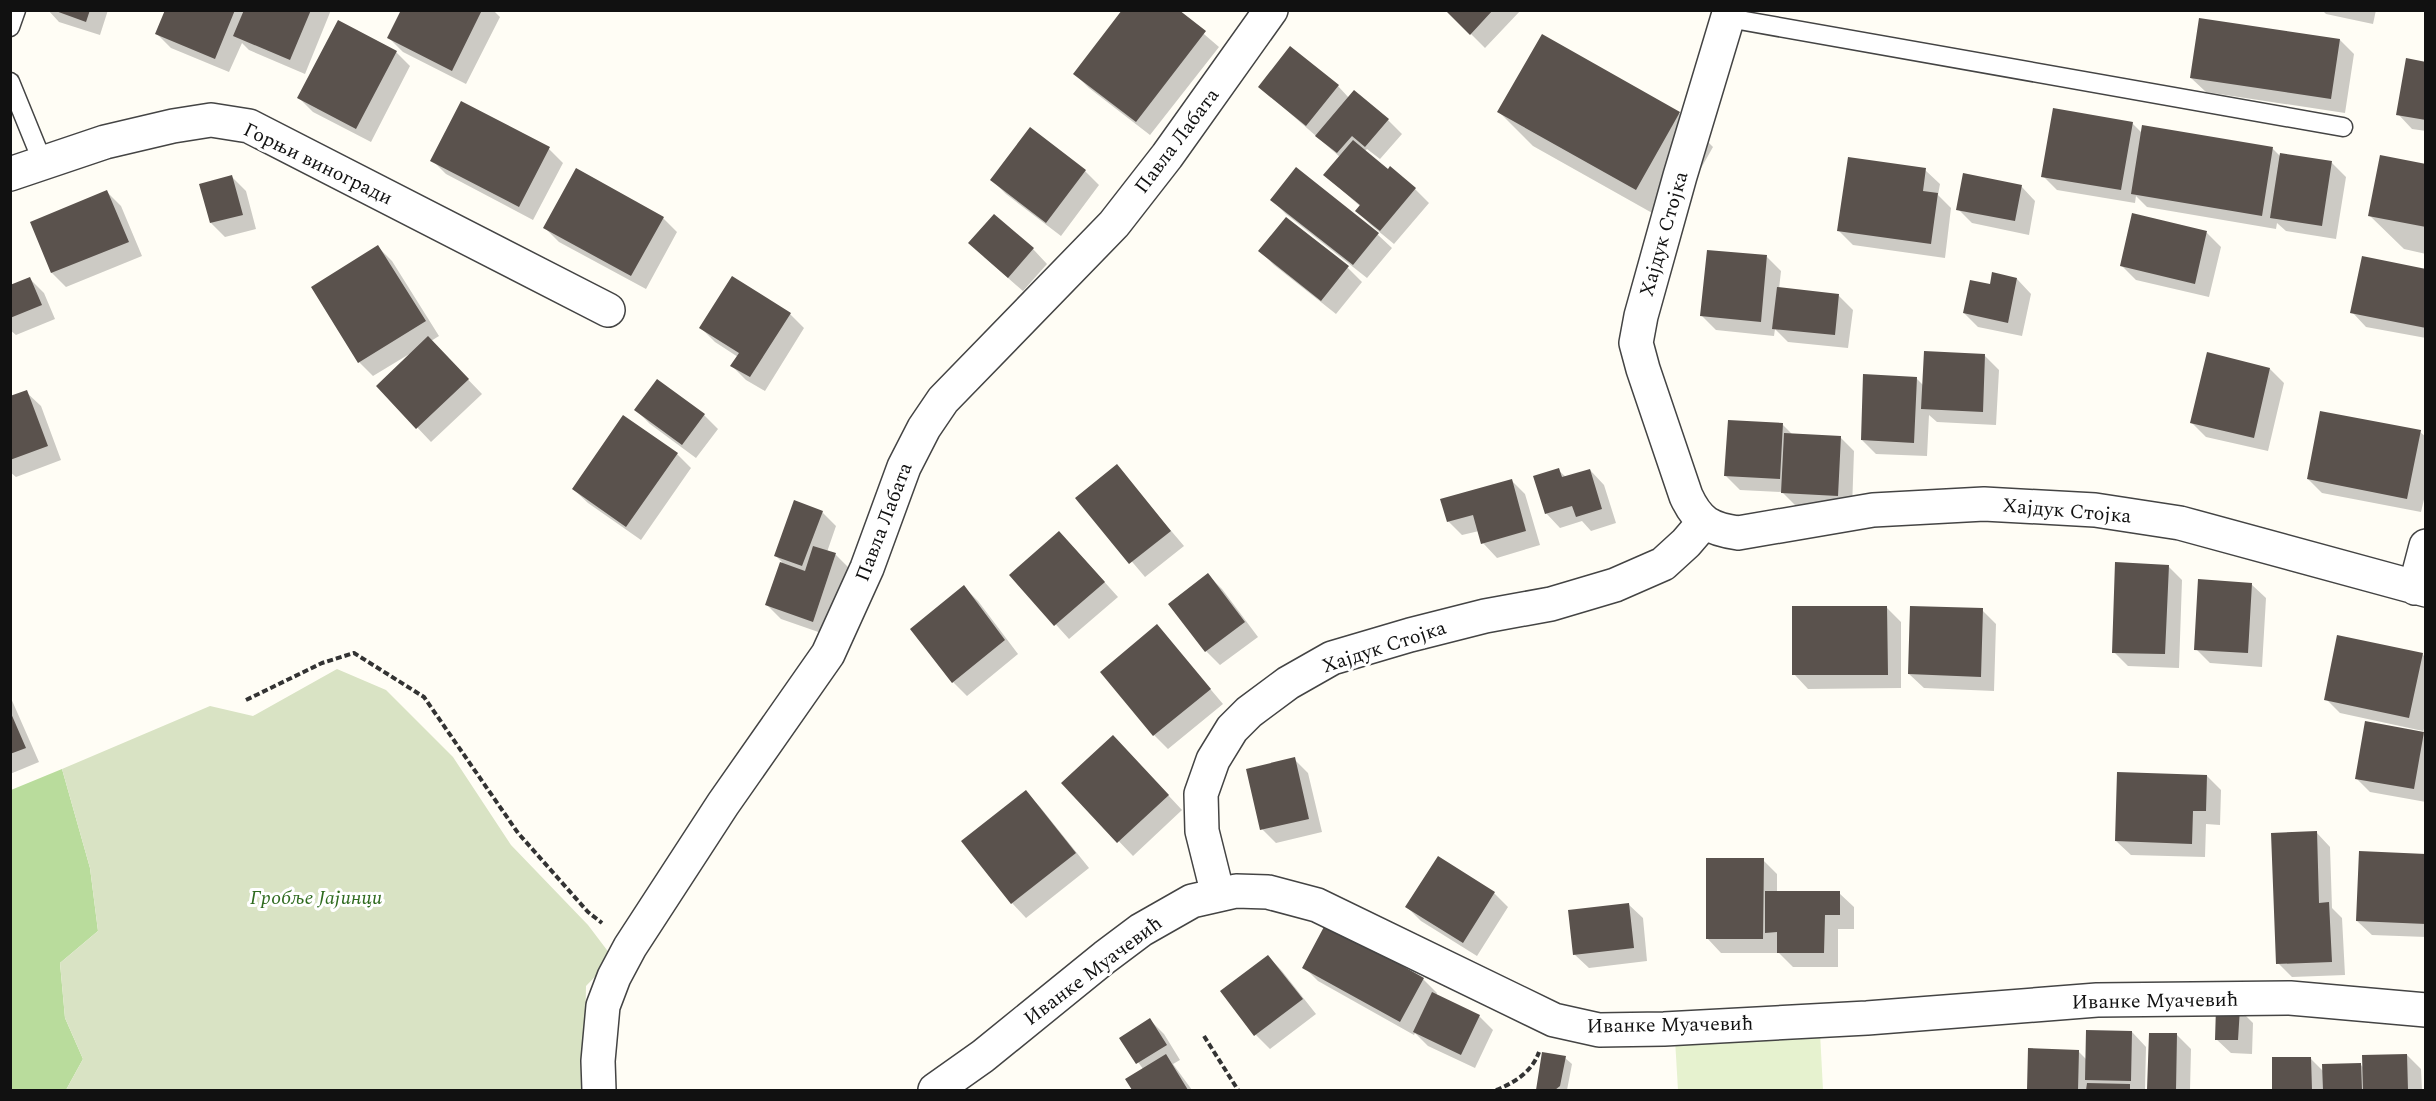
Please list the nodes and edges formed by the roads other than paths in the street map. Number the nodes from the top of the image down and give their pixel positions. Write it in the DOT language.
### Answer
graph roads {
  1 [pos="16,10"];
  2 [pos="1271,10"];
  3 [pos="1729,14"];
  4 [pos="10,27"];
  5 [pos="10,82"];
  6 [pos="2343,127"];
  7 [pos="43,163"];
  8 [pos="10,174"];
  9 [pos="608,310"];
  10 [pos="1704,522"];
  11 [pos="2426,546"];
  12 [pos="2420,589"];
  13 [pos="1218,895"];
  14 [pos="2426,1010"];
  15 [pos="599,1090"];
  16 [pos="935,1090"];
  1 -- 4 [label="lane"];
  2 -- 15 [label="street, Павла Лабата"];
  3 -- 6 [label="lane"];
  3 -- 10 [label="street, Хајдук Стојка"];
  5 -- 7 [label="lane"];
  7 -- 8 [label="street, Горњи виногради"];
  7 -- 9 [label="street, Горњи виногради"];
  10 -- 12 [label="street, Хајдук Стојка"];
  10 -- 13 [label="street, Хајдук Стојка"];
  11 -- 12 [label="street"];
  13 -- 14 [label="street, Иванке Муачевић"];
  13 -- 16 [label="street, Иванке Муачевић"];
}
